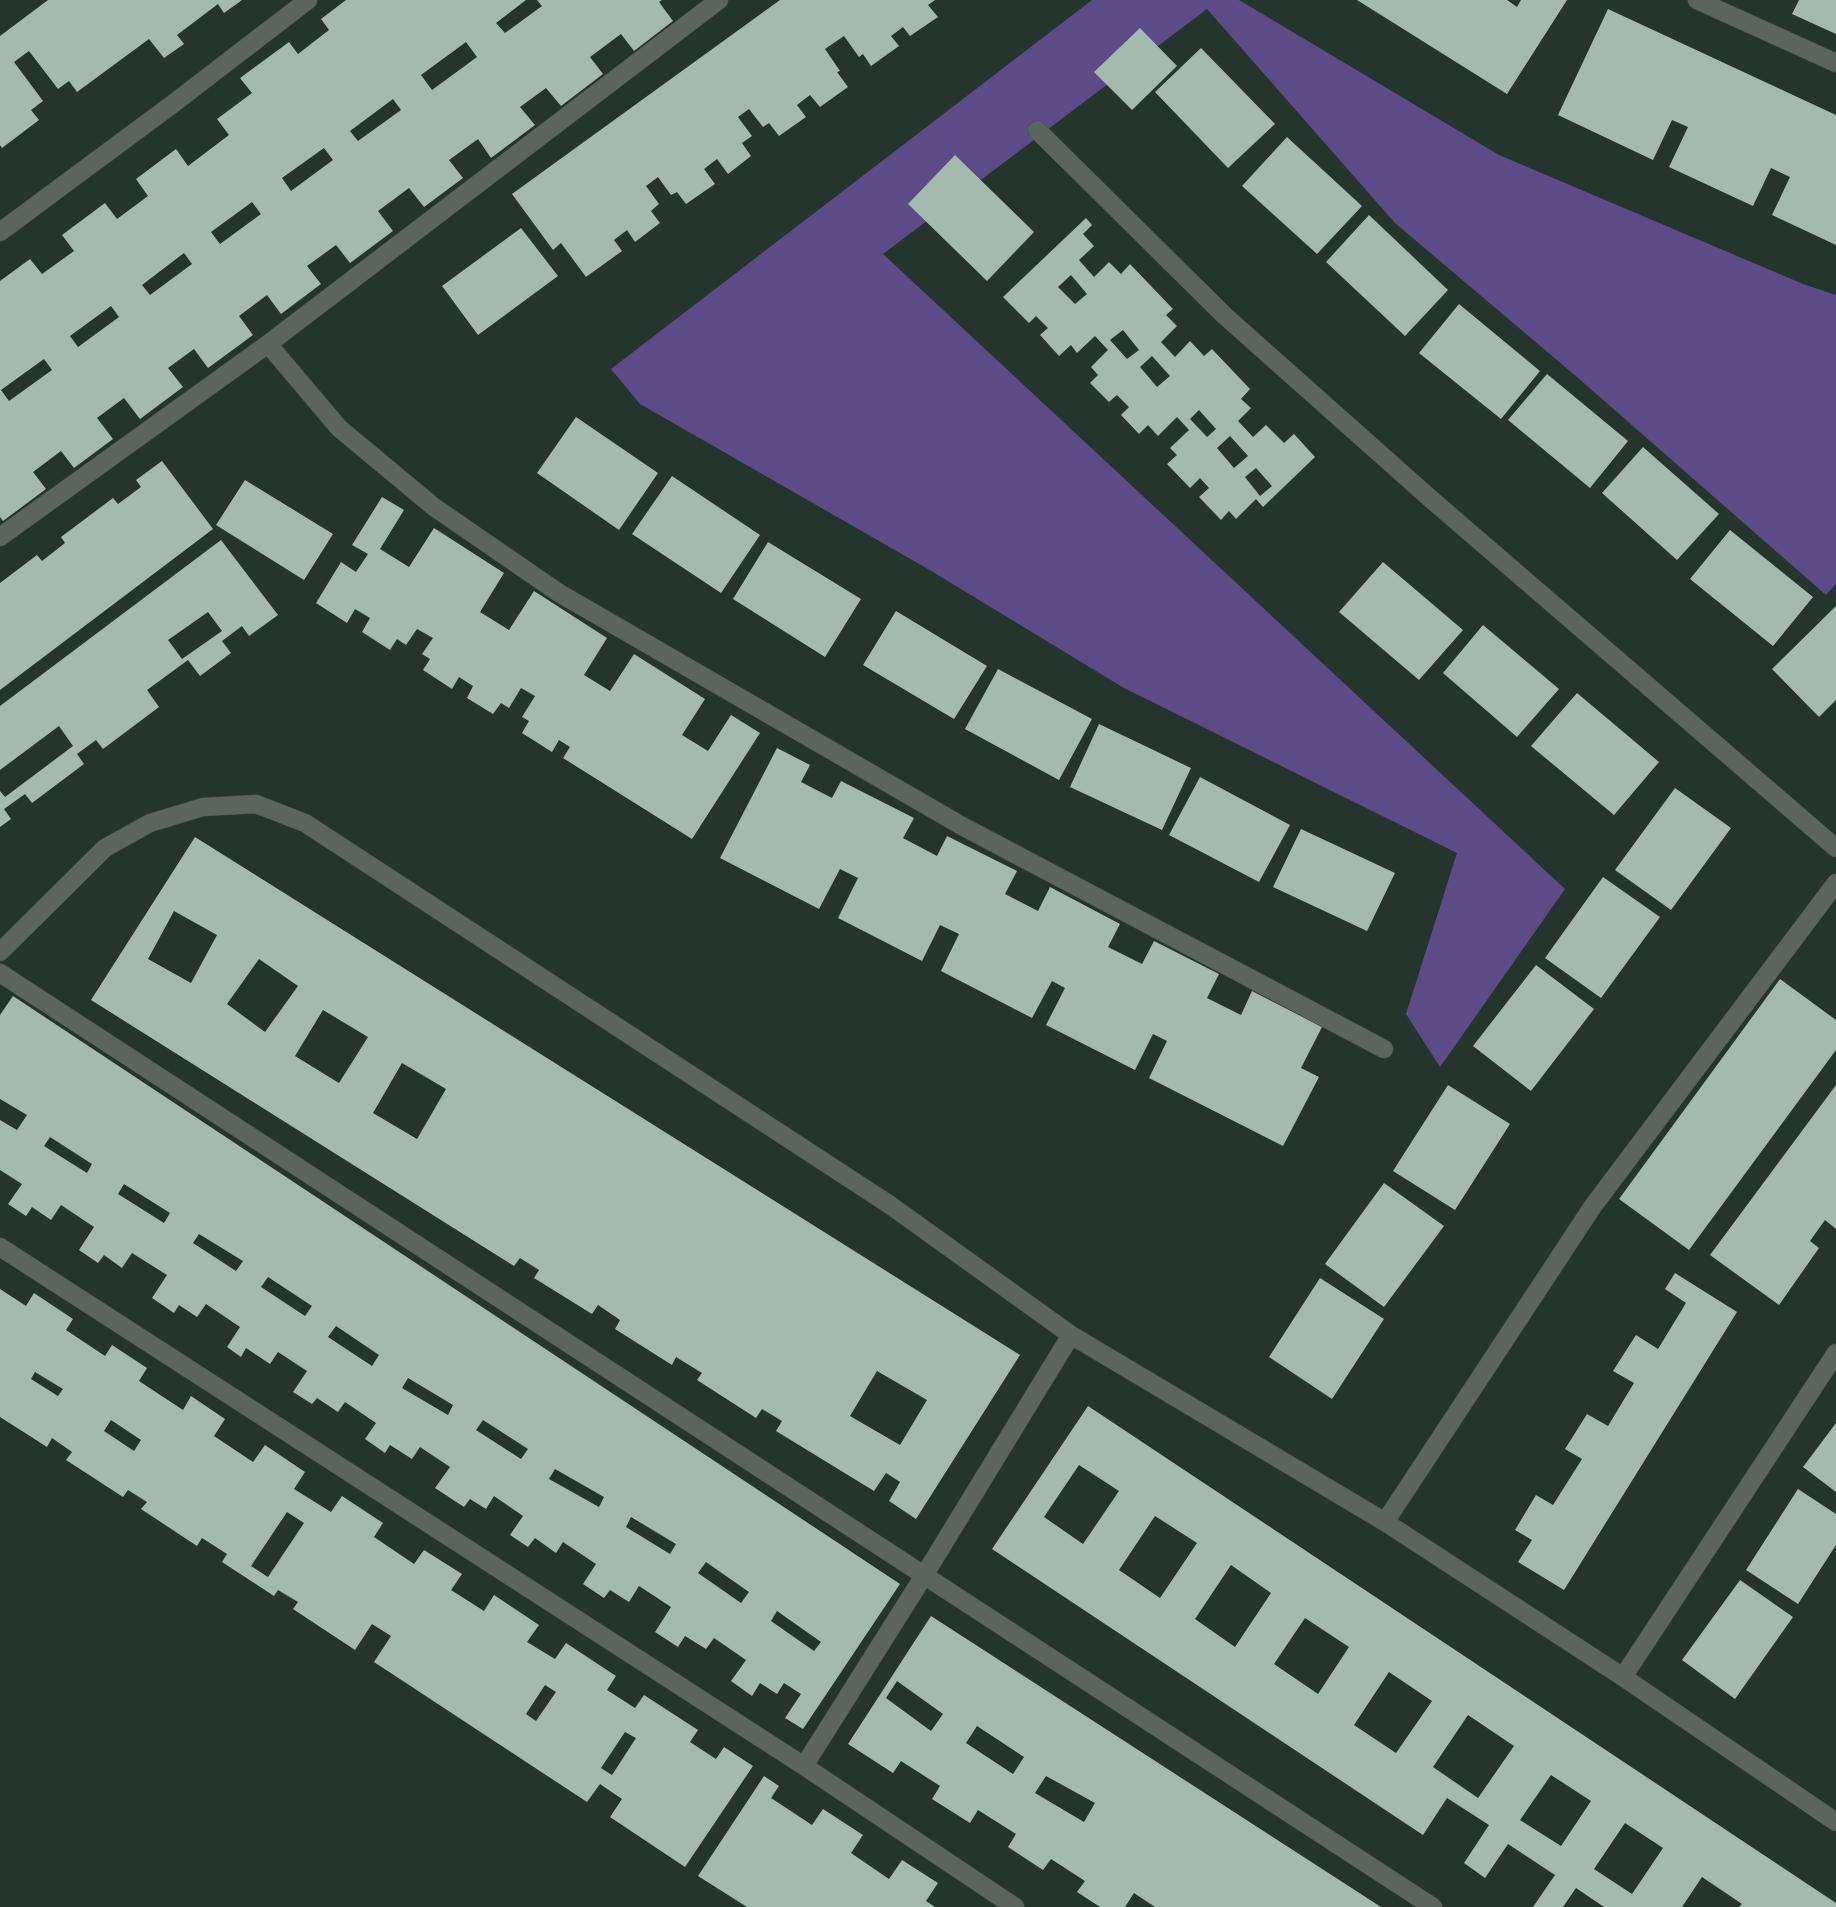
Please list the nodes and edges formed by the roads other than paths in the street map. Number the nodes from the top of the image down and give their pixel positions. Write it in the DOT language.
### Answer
graph roads {
  1 [pos="308,0"];
  2 [pos="719,0"];
  3 [pos="1697,0"];
  4 [pos="1836,63"];
  5 [pos="1037,130"];
  6 [pos="0,232"];
  7 [pos="268,344"];
  8 [pos="0,537"];
  9 [pos="1836,848"];
  10 [pos="1836,883"];
  11 [pos="0,952"];
  12 [pos="0,974"];
  13 [pos="1384,1049"];
  14 [pos="0,1247"];
  15 [pos="1070,1335"];
  16 [pos="1836,1353"];
  17 [pos="1385,1522"];
  18 [pos="925,1574"];
  19 [pos="1623,1677"];
  20 [pos="804,1766"];
  21 [pos="1836,1822"];
  22 [pos="1015,1907"];
  23 [pos="1433,1907"];
  1 -- 6 [label="street"];
  2 -- 7 [label="street"];
  3 -- 4 [label="street"];
  5 -- 9 [label="street"];
  7 -- 8 [label="street"];
  7 -- 13 [label="street"];
  10 -- 17 [label="street"];
  11 -- 15 [label="street"];
  12 -- 18 [label="street"];
  14 -- 20 [label="street"];
  15 -- 17 [label="street"];
  15 -- 18 [label="street"];
  16 -- 19 [label="street"];
  17 -- 19 [label="street"];
  18 -- 20 [label="street"];
  18 -- 23 [label="street"];
  19 -- 21 [label="street"];
  20 -- 22 [label="street"];
}
